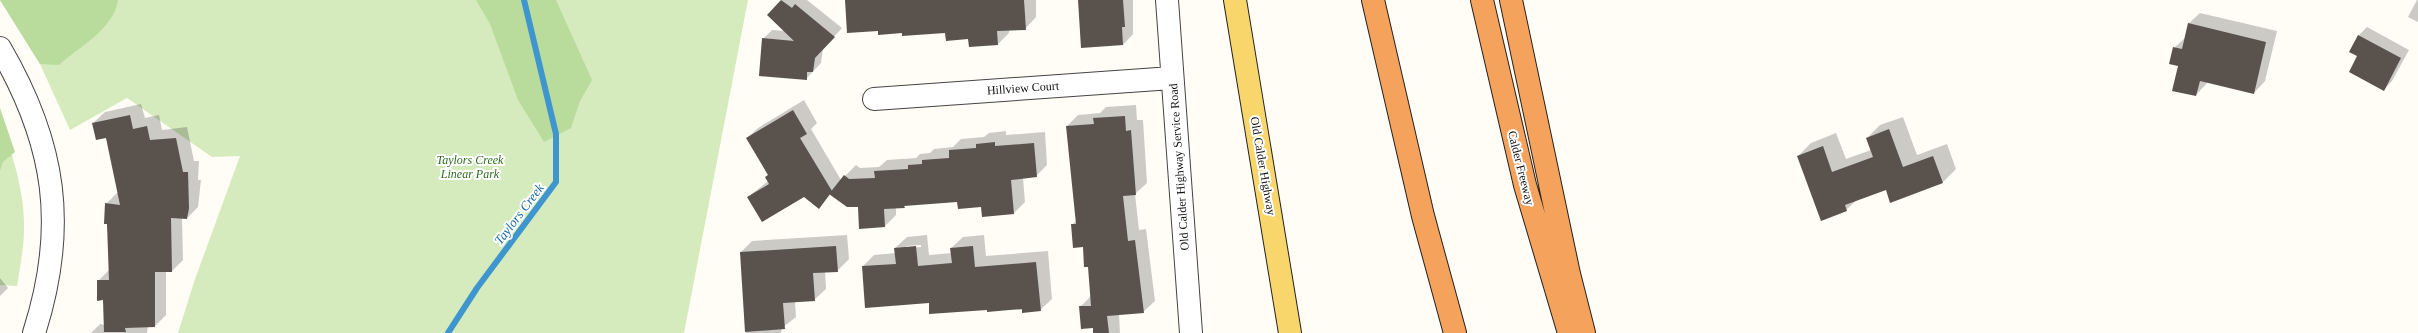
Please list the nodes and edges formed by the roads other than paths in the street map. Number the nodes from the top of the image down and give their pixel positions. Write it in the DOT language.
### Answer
graph roads {
  1 [pos="1167,0"];
  2 [pos="1235,0"];
  3 [pos="1373,0"];
  4 [pos="1482,0"];
  5 [pos="1512,0"];
  6 [pos="0,48"];
  7 [pos="1172,78"];
  8 [pos="874,99"];
  9 [pos="34,333"];
  10 [pos="1191,333"];
  11 [pos="1290,333"];
  12 [pos="1455,333"];
  13 [pos="1569,333"];
  14 [pos="1584,333"];
  1 -- 7 [label="street, Old Calder Highway Service Road"];
  2 -- 11 [label="main road, Old Calder Highway"];
  3 -- 12 [label="highway"];
  4 -- 13 [label="highway, Calder Freeway"];
  5 -- 14 [label="highway"];
  6 -- 9 [label="street"];
  7 -- 8 [label="street, Hillview Court"];
  7 -- 10 [label="street, Old Calder Highway Service Road"];
}
